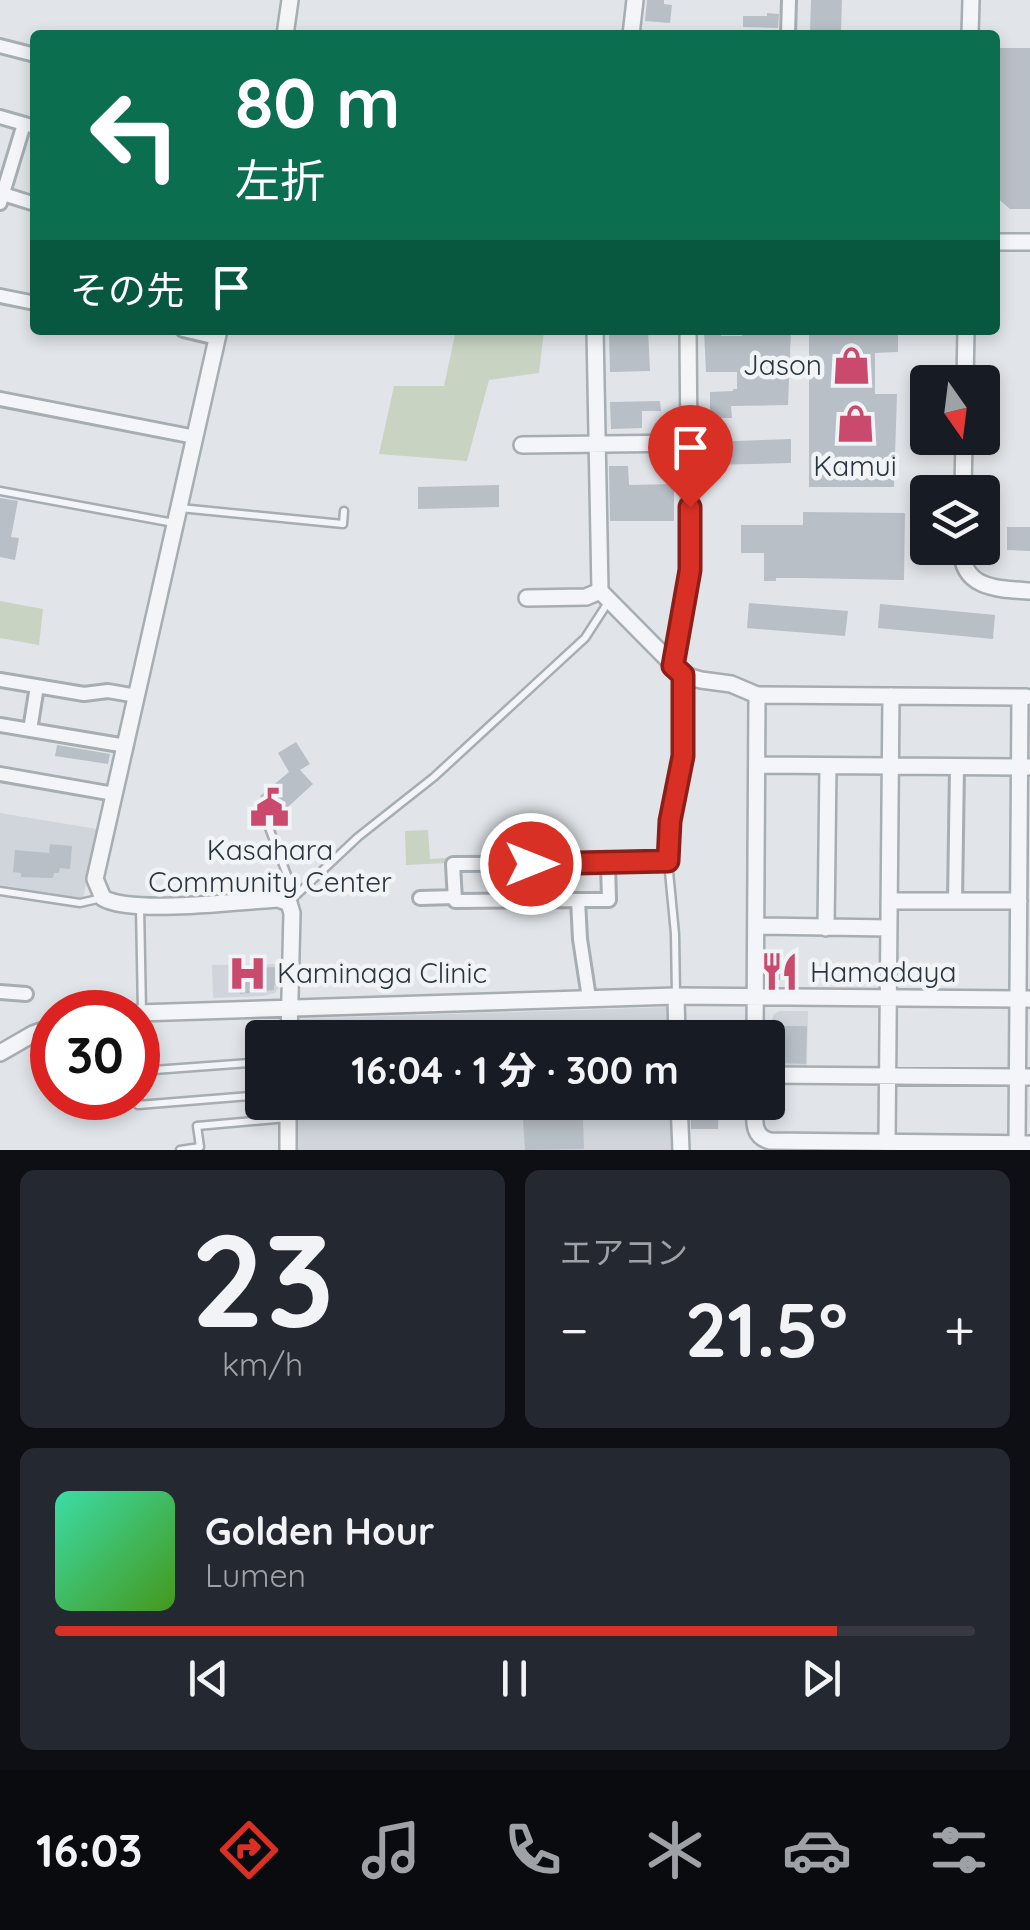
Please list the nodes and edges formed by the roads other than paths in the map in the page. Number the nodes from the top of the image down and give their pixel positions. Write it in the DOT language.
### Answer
graph roads {
  1 [pos="290,0"];
  2 [pos="635,0"];
  3 [pos="788,0"];
  4 [pos="970,0"];
  5 [pos="286,30"];
  6 [pos="632,30"];
  7 [pos="788,30"];
  8 [pos="970,30"];
  9 [pos="0,46"];
  10 [pos="30,55"];
  11 [pos="0,117"];
  12 [pos="30,126"];
  13 [pos="1,197"];
  14 [pos="30,203"];
  15 [pos="1000,242"];
  16 [pos="1030,242"];
  17 [pos="0,296"];
  18 [pos="30,302"];
  19 [pos="218,335"];
  20 [pos="595,335"];
  21 [pos="688,335"];
  22 [pos="966,335"];
  23 [pos="965,365"];
  24 [pos="0,400"];
  25 [pos="195,438"];
  26 [pos="596,444"];
  27 [pos="689,444"];
  28 [pos="522,445"];
  29 [pos="0,491"];
  30 [pos="344,511"];
  31 [pos="177,515"];
  32 [pos="964,565"];
  33 [pos="1030,592"];
  34 [pos="604,596"];
  35 [pos="527,598"];
  36 [pos="678,671"];
  37 [pos="0,680"];
  38 [pos="38,686"];
  39 [pos="758,695"];
  40 [pos="137,696"];
  41 [pos="891,696"];
  42 [pos="1025,697"];
  43 [pos="0,724"];
  44 [pos="30,730"];
  45 [pos="126,746"];
  46 [pos="758,765"];
  47 [pos="828,766"];
  48 [pos="890,766"];
  49 [pos="957,767"];
  50 [pos="1025,767"];
  51 [pos="0,774"];
  52 [pos="114,794"];
  53 [pos="268,825"];
  54 [pos="668,861"];
  55 [pos="608,864"];
  56 [pos="0,891"];
  57 [pos="454,897"];
  58 [pos="103,898"];
  59 [pos="420,898"];
  60 [pos="578,900"];
  61 [pos="889,901"];
  62 [pos="954,901"];
  63 [pos="1019,901"];
  64 [pos="288,903"];
  65 [pos="140,906"];
  66 [pos="756,926"];
  67 [pos="826,928"];
  68 [pos="889,928"];
  69 [pos="1024,928"];
  70 [pos="140,990"];
  71 [pos="0,992"];
  72 [pos="26,994"];
  73 [pos="676,996"];
  74 [pos="756,996"];
  75 [pos="888,997"];
  76 [pos="589,998"];
  77 [pos="1024,999"];
  78 [pos="290,1009"];
  79 [pos="160,1012"];
  80 [pos="290,1020"];
  81 [pos="677,1020"];
  82 [pos="755,1020"];
  83 [pos="30,1036"];
  84 [pos="0,1052"];
  85 [pos="245,1063"];
  86 [pos="160,1070"];
  87 [pos="785,1075"];
  88 [pos="888,1076"];
  89 [pos="1024,1077"];
  90 [pos="245,1096"];
  91 [pos="160,1103"];
  92 [pos="245,1118"];
  93 [pos="288,1120"];
  94 [pos="680,1120"];
  95 [pos="755,1120"];
  96 [pos="887,1142"];
  97 [pos="804,1146"];
  98 [pos="1021,1146"];
  99 [pos="180,1150"];
  100 [pos="288,1150"];
  101 [pos="681,1150"];
  1 -- 5 [label="street"];
  2 -- 6 [label="street"];
  3 -- 7 [label="street"];
  4 -- 8 [label="street"];
  9 -- 10 [label="street"];
  11 -- 12 [label="street"];
  12 -- 13 [label="street"];
  13 -- 14 [label="street"];
  15 -- 16 [label="street"];
  17 -- 18 [label="street"];
  19 -- 25 [label="street"];
  20 -- 26 [label="street"];
  21 -- 27 [label="street"];
  22 -- 23 [label="street"];
  24 -- 25 [label="street"];
  25 -- 31 [label="street"];
  26 -- 27 [label="street"];
  26 -- 28 [label="street"];
  26 -- 34 [label="street"];
  27 -- 36 [label="street"];
  29 -- 31 [label="lane"];
  30 -- 31 [label="lane"];
  31 -- 40 [label="street"];
  32 -- 33 [label="street"];
  34 -- 35 [label="street"];
  34 -- 36 [label="street"];
  34 -- 64 [label="lane"];
  36 -- 39 [label="street"];
  36 -- 54 [label="lane"];
  37 -- 38 [label="street"];
  38 -- 40 [label="street"];
  38 -- 44 [label="street"];
  39 -- 41 [label="street"];
  39 -- 46 [label="street"];
  40 -- 45 [label="street"];
  41 -- 42 [label="street"];
  41 -- 48 [label="street"];
  42 -- 50 [label="street"];
  43 -- 44 [label="street"];
  44 -- 45 [label="street"];
  45 -- 52 [label="street"];
  46 -- 47 [label="street"];
  46 -- 66 [label="street"];
  47 -- 48 [label="street"];
  47 -- 67 [label="street"];
  48 -- 49 [label="street"];
  48 -- 61 [label="street"];
  49 -- 50 [label="street"];
  49 -- 62 [label="street"];
  50 -- 63 [label="street"];
  51 -- 52 [label="street"];
  52 -- 58 [label="street"];
  53 -- 64 [label="lane"];
  54 -- 55 [label="street"];
  54 -- 73 [label="lane"];
  55 -- 57 [label="street"];
  55 -- 60 [label="street"];
  56 -- 58 [label="lane"];
  57 -- 59 [label="street"];
  57 -- 60 [label="street"];
  58 -- 65 [label="street"];
  60 -- 76 [label="street"];
  61 -- 62 [label="street"];
  61 -- 68 [label="street"];
  62 -- 63 [label="street"];
  63 -- 69 [label="street"];
  64 -- 65 [label="street"];
  64 -- 78 [label="street"];
  65 -- 70 [label="lane"];
  66 -- 67 [label="street"];
  66 -- 74 [label="street"];
  67 -- 68 [label="street"];
  68 -- 75 [label="street"];
  69 -- 77 [label="street"];
  71 -- 72 [label="street"];
  73 -- 74 [label="street"];
  73 -- 76 [label="street"];
  73 -- 81 [label="street"];
  74 -- 75 [label="street"];
  74 -- 82 [label="street"];
  75 -- 77 [label="street"];
  75 -- 88 [label="street"];
  76 -- 78 [label="street"];
  77 -- 89 [label="street"];
  78 -- 79 [label="street"];
  78 -- 80 [label="street"];
  83 -- 84 [label="street"];
  85 -- 86 [label="lane"];
  87 -- 88 [label="street"];
  88 -- 89 [label="street"];
  88 -- 96 [label="street"];
  89 -- 98 [label="street"];
  90 -- 91 [label="lane"];
  92 -- 99 [label="lane"];
  93 -- 100 [label="street"];
  94 -- 101 [label="street"];
  95 -- 97 [label="street"];
  96 -- 97 [label="street"];
  96 -- 98 [label="street"];
}
